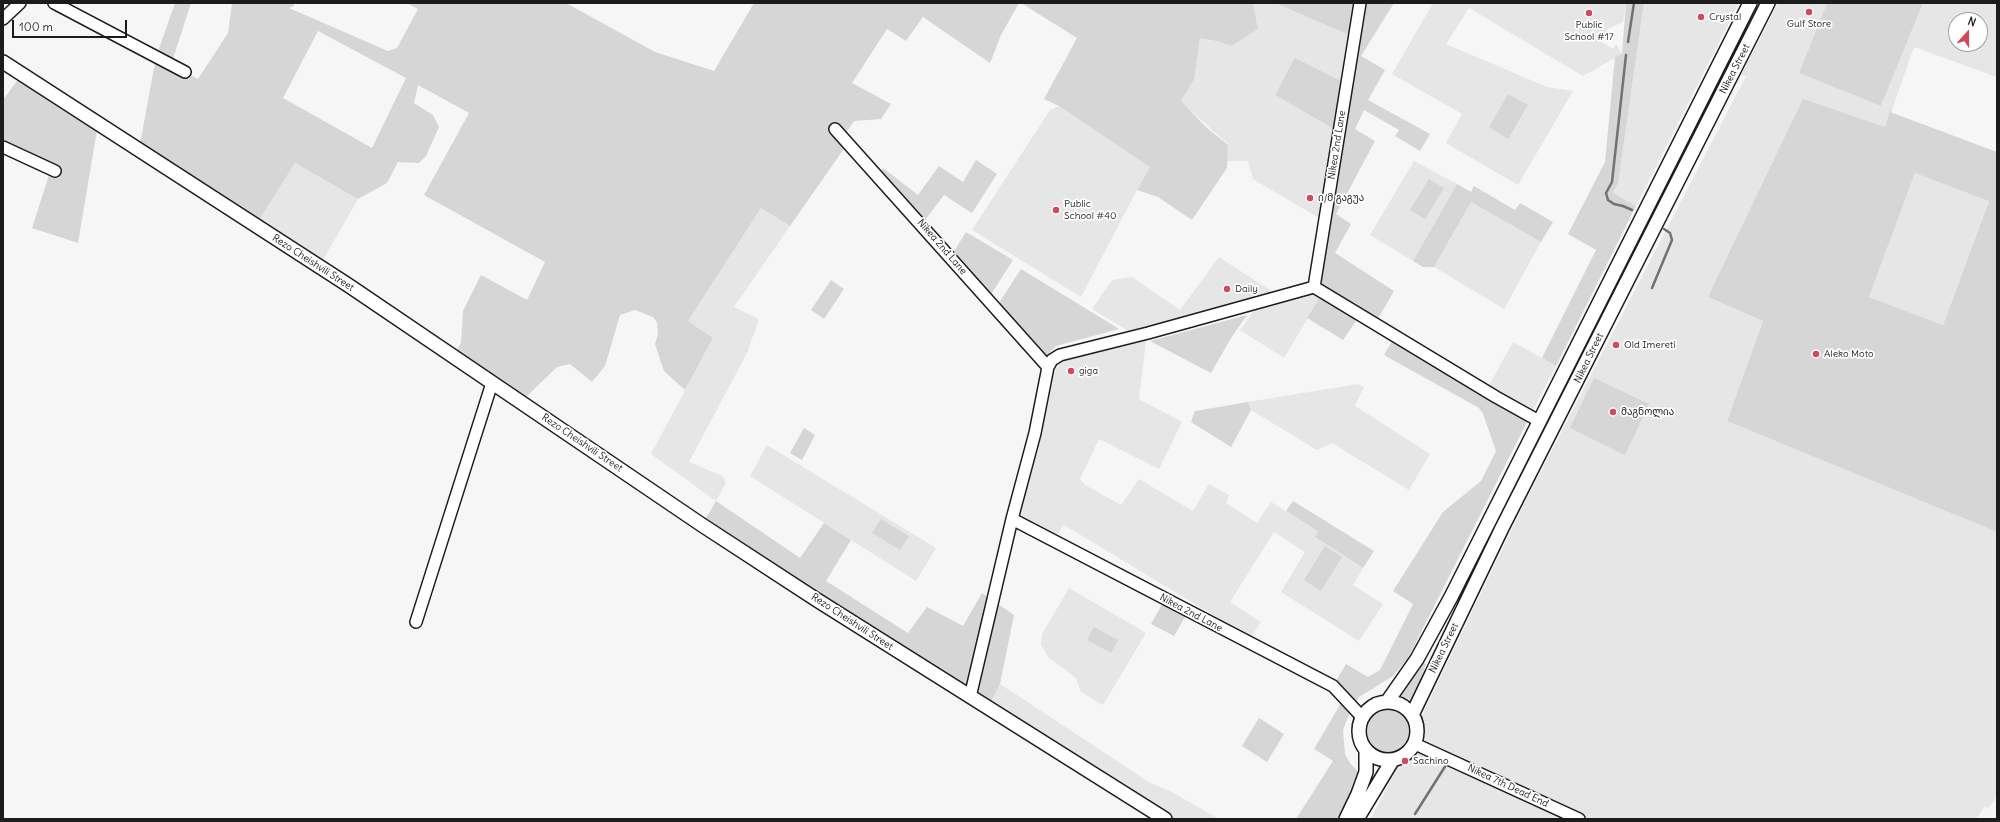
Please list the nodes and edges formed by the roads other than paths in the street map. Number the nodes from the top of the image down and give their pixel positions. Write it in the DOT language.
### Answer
graph roads {
  1 [pos="20,3"];
  2 [pos="54,3"];
  3 [pos="1360,3"];
  4 [pos="1750,3"];
  5 [pos="1768,3"];
  6 [pos="3,19"];
  7 [pos="1731,40"];
  8 [pos="1746,48"];
  9 [pos="3,62"];
  10 [pos="185,72"];
  11 [pos="835,129"];
  12 [pos="3,148"];
  13 [pos="55,171"];
  14 [pos="1314,287"];
  15 [pos="1048,367"];
  16 [pos="492,383"];
  17 [pos="1539,421"];
  18 [pos="1012,519"];
  19 [pos="416,622"];
  20 [pos="970,698"];
  21 [pos="1387,702"];
  22 [pos="1412,715"];
  23 [pos="1362,717"];
  24 [pos="1415,744"];
  25 [pos="1366,751"];
  26 [pos="1392,760"];
  27 [pos="1165,819"];
  28 [pos="1346,819"];
  29 [pos="1357,819"];
  30 [pos="1579,819"];
  1 -- 6 [label="street"];
  2 -- 10 [label="street"];
  3 -- 14 [label="street, Nikea 2nd Lane"];
  4 -- 7 [label="main road, Nikea Street"];
  5 -- 8 [label="main road, Nikea Street"];
  7 -- 8 [label="main road"];
  7 -- 17 [label="main road, Nikea Street"];
  8 -- 22 [label="main road, Nikea Street"];
  9 -- 16 [label="main road, Rezo Cheishvili Street"];
  11 -- 15 [label="street, Nikea 2nd Lane"];
  12 -- 13 [label="street"];
  14 -- 15 [label="street"];
  14 -- 17 [label="street"];
  15 -- 18 [label="street"];
  16 -- 19 [label="street"];
  16 -- 20 [label="main road, Rezo Cheishvili Street"];
  17 -- 21 [label="main road, Nikea Street"];
  18 -- 20 [label="street"];
  18 -- 23 [label="street, Nikea 2nd Lane"];
  20 -- 27 [label="main road, Rezo Cheishvili Street"];
  21 -- 22 [label="main road"];
  21 -- 23 [label="main road"];
  22 -- 24 [label="main road"];
  23 -- 25 [label="main road"];
  24 -- 26 [label="main road"];
  24 -- 30 [label="street, Nikea 7th Dead End"];
  25 -- 26 [label="main road"];
  25 -- 28 [label="main road"];
  26 -- 29 [label="main road"];
}
